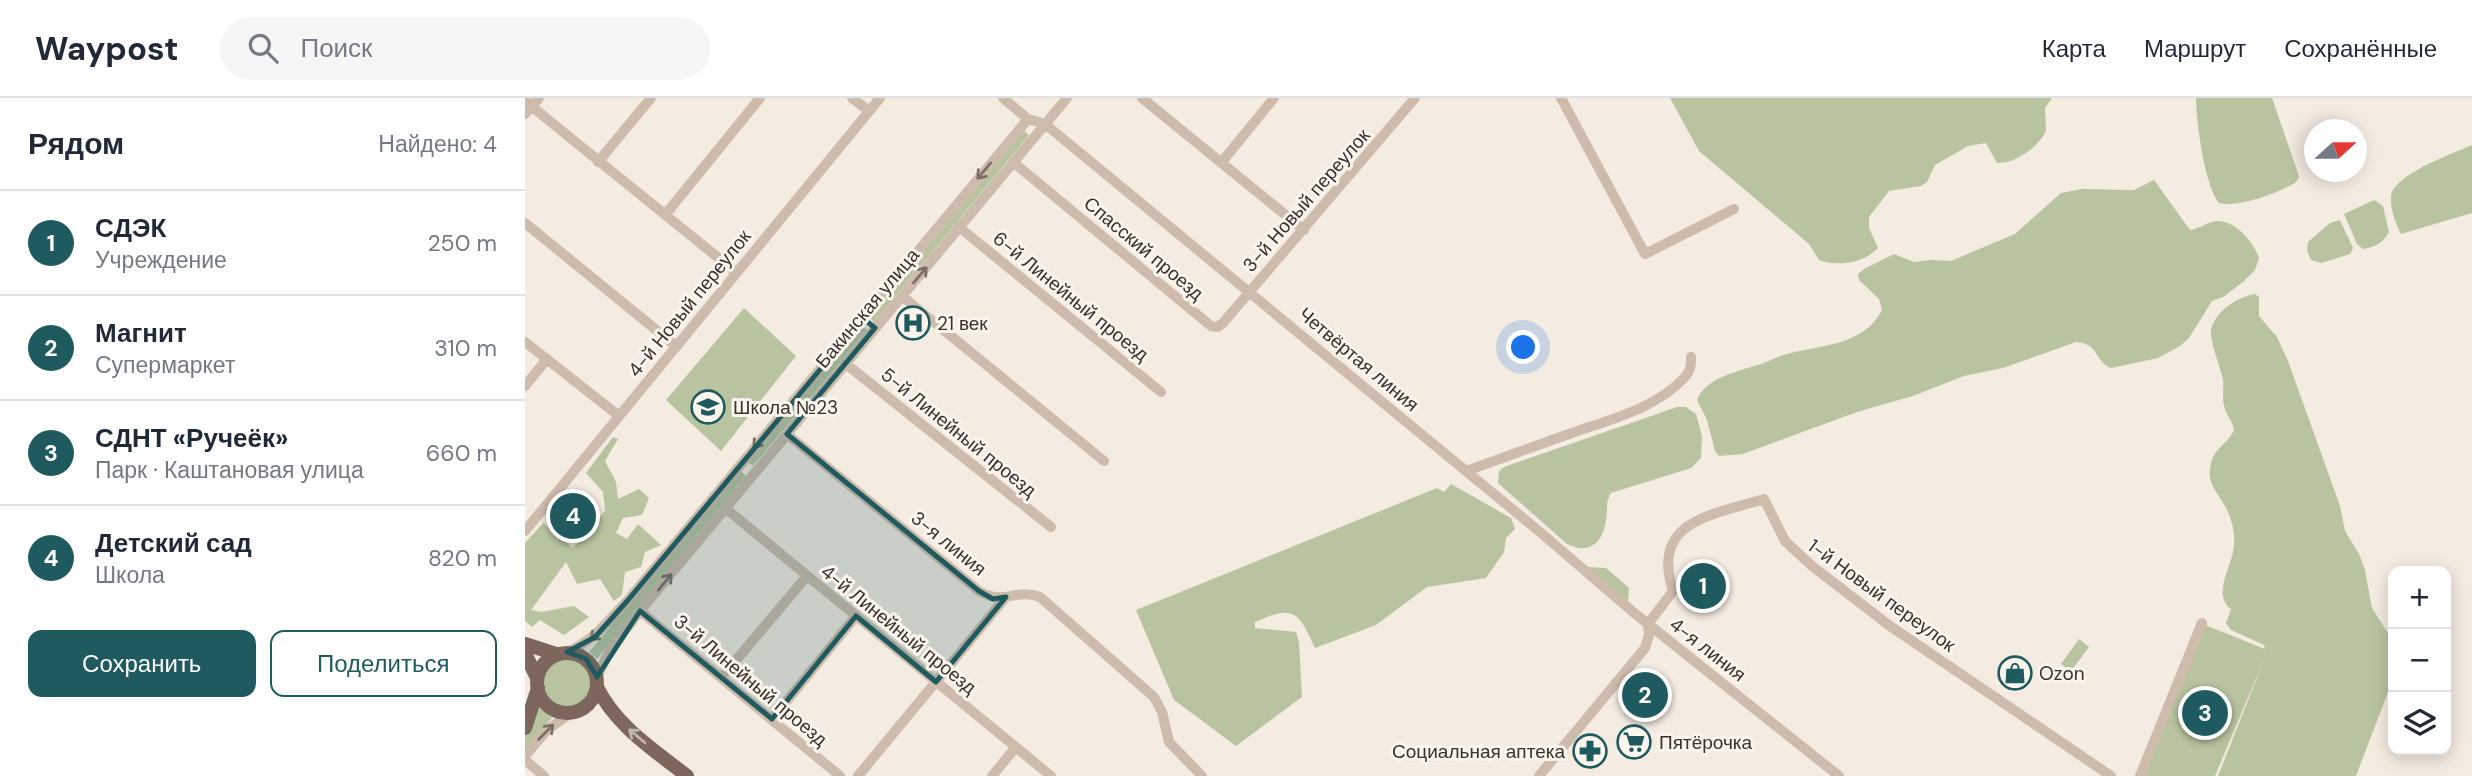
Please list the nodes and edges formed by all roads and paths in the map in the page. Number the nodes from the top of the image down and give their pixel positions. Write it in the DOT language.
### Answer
graph roads {
  1 [pos="651,98"];
  2 [pos="760,98"];
  3 [pos="852,98"];
  4 [pos="880,98"];
  5 [pos="1003,98"];
  6 [pos="1067,98"];
  7 [pos="1274,98"];
  8 [pos="1415,98"];
  9 [pos="1561,98"];
  10 [pos="1146,99"];
  11 [pos="530,105"];
  12 [pos="869,111"];
  13 [pos="1028,119"];
  14 [pos="1045,124"];
  15 [pos="599,162"];
  16 [pos="1013,162"];
  17 [pos="1221,163"];
  18 [pos="1734,209"];
  19 [pos="665,215"];
  20 [pos="525,223"];
  21 [pos="959,227"];
  22 [pos="1304,230"];
  23 [pos="737,273"];
  24 [pos="1249,292"];
  25 [pos="902,296"];
  26 [pos="863,318"];
  27 [pos="875,328"];
  28 [pos="525,342"];
  29 [pos="676,346"];
  30 [pos="1691,356"];
  31 [pos="547,359"];
  32 [pos="846,364"];
  33 [pos="525,386"];
  34 [pos="1161,392"];
  35 [pos="619,416"];
  36 [pos="787,434"];
  37 [pos="1104,461"];
  38 [pos="742,462"];
  39 [pos="1466,471"];
  40 [pos="754,472"];
  41 [pos="725,508"];
  42 [pos="527,523"];
  43 [pos="1051,527"];
  44 [pos="807,576"];
  45 [pos="1006,597"];
  46 [pos="641,611"];
  47 [pos="856,616"];
  48 [pos="2202,622"];
  49 [pos="1648,625"];
  50 [pos="525,644"];
  51 [pos="525,653"];
  52 [pos="562,653"];
  53 [pos="721,678"];
  54 [pos="936,681"];
  55 [pos="597,682"];
  56 [pos="538,683"];
  57 [pos="571,713"];
  58 [pos="772,719"];
  59 [pos="525,728"];
  60 [pos="1016,747"];
  61 [pos="525,758"];
  62 [pos="1199,775"];
  63 [pos="544,776"];
  64 [pos="687,776"];
  65 [pos="840,776"];
  66 [pos="858,776"];
  67 [pos="992,776"];
  68 [pos="1051,776"];
  69 [pos="1539,776"];
  70 [pos="1839,776"];
  71 [pos="2111,776"];
  72 [pos="2140,776"];
  1 -- 15 [label="street"];
  2 -- 19 [label="street"];
  3 -- 12 [label="street"];
  4 -- 12 [label="street, 4-й Новый переулок"];
  5 -- 13 [label="street"];
  6 -- 14 [label="street, Бакинская улица"];
  7 -- 17 [label="street"];
  8 -- 22 [label="street, 3-й Новый переулок"];
  9 -- 18 [label="street"];
  10 -- 17 [label="street"];
  11 -- 15 [label="street"];
  12 -- 23 [label="street, 4-й Новый переулок"];
  13 -- 14 [label="street"];
  13 -- 26 [label="street, Бакинская улица, one-way"];
  14 -- 16 [label="street, Бакинская улица"];
  14 -- 24 [label="street, Четвёртая линия"];
  15 -- 19 [label="street"];
  16 -- 21 [label="street, Бакинская улица"];
  16 -- 24 [label="street, Спасский проезд"];
  17 -- 22 [label="street"];
  19 -- 23 [label="street"];
  20 -- 29 [label="street"];
  25 -- 21 [label="street, Бакинская улица, one-way"];
  21 -- 34 [label="street, 6-й Линейный проезд"];
  22 -- 24 [label="street, 3-й Новый переулок"];
  23 -- 29 [label="street, 4-й Новый переулок"];
  24 -- 39 [label="street, Четвёртая линия"];
  25 -- 27 [label="street, Бакинская улица"];
  25 -- 37 [label="street"];
  26 -- 27 [label="street"];
  26 -- 38 [label="street, Бакинская улица, one-way"];
  27 -- 32 [label="street, Бакинская улица"];
  28 -- 31 [label="street"];
  29 -- 35 [label="street, 4-й Новый переулок"];
  30 -- 39 [label="street"];
  31 -- 33 [label="street"];
  31 -- 35 [label="street"];
  32 -- 36 [label="street, Бакинская улица"];
  32 -- 43 [label="street, 5-й Линейный проезд"];
  35 -- 42 [label="street, 4-й Новый переулок"];
  36 -- 40 [label="street, Бакинская улица"];
  36 -- 45 [label="street, 3-я линия"];
  38 -- 40 [label="street"];
  38 -- 52 [label="street, Бакинская улица, one-way"];
  39 -- 49 [label="street, Четвёртая линия"];
  40 -- 41 [label="street, Бакинская улица"];
  41 -- 44 [label="street, 4-й Линейный проезд"];
  46 -- 41 [label="street, Бакинская улица, one-way"];
  44 -- 47 [label="street, 4-й Линейный проезд"];
  44 -- 53 [label="street"];
  45 -- 54 [label="street"];
  45 -- 62 [label="street, 3-я линия"];
  46 -- 53 [label="street, 3-й Линейный проезд"];
  46 -- 55 [label="street, Бакинская улица"];
  47 -- 54 [label="street, 4-й Линейный проезд"];
  47 -- 58 [label="street"];
  48 -- 72 [label="street"];
  49 -- 69 [label="street, 1-й Новый переулок"];
  49 -- 70 [label="street, 4-я линия"];
  49 -- 71 [label="street, 1-й Новый переулок"];
  50 -- 52 [label="main road"];
  51 -- 56 [label="main road"];
  52 -- 55 [label="main road"];
  52 -- 56 [label="main road"];
  53 -- 58 [label="street, 3-й Линейный проезд"];
  54 -- 60 [label="street, 4-й Линейный проезд"];
  54 -- 66 [label="street"];
  55 -- 57 [label="main road"];
  64 -- 55 [label="main road, one-way"];
  56 -- 57 [label="main road"];
  56 -- 59 [label="main road"];
  61 -- 57 [label="street, one-way"];
  58 -- 65 [label="street, 3-й Линейный проезд"];
  60 -- 67 [label="street"];
  60 -- 68 [label="street, 4-й Линейный проезд"];
  61 -- 63 [label="street"];
}
